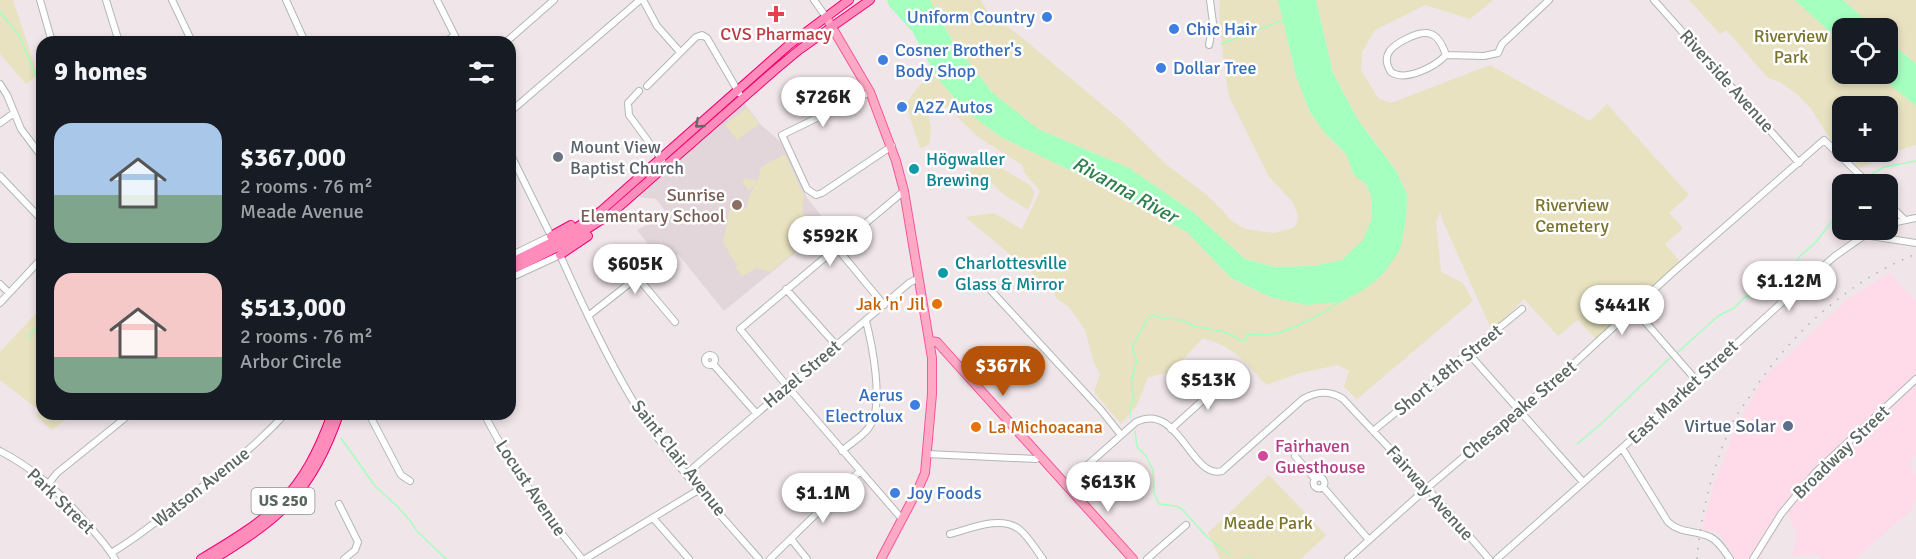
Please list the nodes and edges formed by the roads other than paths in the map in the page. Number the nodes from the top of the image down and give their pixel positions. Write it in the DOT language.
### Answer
graph roads {
  1 [pos="40,0"];
  2 [pos="106,0"];
  3 [pos="172,0"];
  4 [pos="286,0"];
  5 [pos="437,0"];
  6 [pos="555,0"];
  7 [pos="642,0"];
  8 [pos="814,0"];
  9 [pos="870,0"];
  10 [pos="1210,0"];
  11 [pos="1550,0"];
  12 [pos="1653,0"];
  13 [pos="847,2"];
  14 [pos="826,16"];
  15 [pos="832,27"];
  16 [pos="50,36"];
  17 [pos="117,36"];
  18 [pos="189,36"];
  19 [pos="303,36"];
  20 [pos="455,36"];
  21 [pos="514,36"];
  22 [pos="1209,45"];
  23 [pos="680,52"];
  24 [pos="1446,55"];
  25 [pos="0,84"];
  26 [pos="647,86"];
  27 [pos="639,91"];
  28 [pos="870,92"];
  29 [pos="740,94"];
  30 [pos="516,107"];
  31 [pos="14,113"];
  32 [pos="0,123"];
  33 [pos="892,146"];
  34 [pos="36,149"];
  35 [pos="664,162"];
  36 [pos="1799,162"];
  37 [pos="516,165"];
  38 [pos="1859,174"];
  39 [pos="0,176"];
  40 [pos="904,191"];
  41 [pos="610,203"];
  42 [pos="36,213"];
  43 [pos="612,213"];
  44 [pos="1898,213"];
  45 [pos="1916,218"];
  46 [pos="1904,219"];
  47 [pos="1898,221"];
  48 [pos="551,236"];
  49 [pos="1857,240"];
  50 [pos="1896,240"];
  51 [pos="1916,243"];
  52 [pos="836,247"];
  53 [pos="516,253"];
  54 [pos="667,254"];
  55 [pos="561,255"];
  56 [pos="516,260"];
  57 [pos="36,264"];
  58 [pos="516,268"];
  59 [pos="516,275"];
  60 [pos="638,278"];
  61 [pos="919,278"];
  62 [pos="984,283"];
  63 [pos="0,284"];
  64 [pos="786,289"];
  65 [pos="9,293"];
  66 [pos="0,303"];
  67 [pos="884,305"];
  68 [pos="1522,309"];
  69 [pos="1634,309"];
  70 [pos="588,316"];
  71 [pos="866,321"];
  72 [pos="675,322"];
  73 [pos="930,341"];
  74 [pos="836,345"];
  75 [pos="1469,354"];
  76 [pos="712,364"];
  77 [pos="1223,375"];
  78 [pos="1916,379"];
  79 [pos="1696,380"];
  80 [pos="786,386"];
  81 [pos="1519,411"];
  82 [pos="756,413"];
  83 [pos="123,420"];
  84 [pos="279,420"];
  85 [pos="336,420"];
  86 [pos="336,420"];
  87 [pos="372,420"];
  88 [pos="487,420"];
  89 [pos="1171,429"];
  90 [pos="1373,431"];
  91 [pos="1121,435"];
  92 [pos="1622,448"];
  93 [pos="0,451"];
  94 [pos="842,451"];
  95 [pos="927,454"];
  96 [pos="1295,456"];
  97 [pos="1040,457"];
  98 [pos="860,471"];
  99 [pos="686,474"];
  100 [pos="410,481"];
  101 [pos="1583,482"];
  102 [pos="49,483"];
  103 [pos="1065,485"];
  104 [pos="1427,488"];
  105 [pos="700,489"];
  106 [pos="339,504"];
  107 [pos="654,519"];
  108 [pos="902,519"];
  109 [pos="1186,525"];
  110 [pos="950,534"];
  111 [pos="791,539"];
  112 [pos="1369,540"];
  113 [pos="234,546"];
  114 [pos="219,548"];
  115 [pos="113,556"];
  116 [pos="194,559"];
  117 [pos="201,559"];
  118 [pos="214,559"];
  119 [pos="219,559"];
  120 [pos="344,559"];
  121 [pos="584,559"];
  122 [pos="689,559"];
  123 [pos="759,559"];
  124 [pos="770,559"];
  125 [pos="807,559"];
  126 [pos="881,559"];
  127 [pos="1042,559"];
  128 [pos="1133,559"];
  129 [pos="1147,559"];
  130 [pos="1348,559"];
  131 [pos="1489,559"];
  132 [pos="1497,559"];
  133 [pos="1730,559"];
  134 [pos="1753,559"];
  1 -- 16 [label="street"];
  2 -- 17 [label="street"];
  3 -- 18 [label="street"];
  4 -- 19 [label="street"];
  5 -- 20 [label="street"];
  6 -- 21 [label="street"];
  7 -- 23 [label="street"];
  7 -- 30 [label="street"];
  8 -- 14 [label="street"];
  9 -- 15 [label="highway"];
  10 -- 22 [label="street"];
  11 -- 24 [label="street"];
  12 -- 36 [label="street, Riverside Avenue"];
  13 -- 14 [label="highway"];
  14 -- 15 [label="main road"];
  14 -- 29 [label="highway"];
  15 -- 28 [label="main road"];
  15 -- 29 [label="highway"];
  23 -- 26 [label="street"];
  23 -- 29 [label="street"];
  24 -- 24 [label="street"];
  25 -- 31 [label="street"];
  27 -- 35 [label="street"];
  28 -- 33 [label="main road"];
  28 -- 33 [label="street"];
  29 -- 35 [label="highway"];
  31 -- 32 [label="street"];
  31 -- 34 [label="street"];
  33 -- 40 [label="main road"];
  35 -- 41 [label="highway"];
  35 -- 43 [label="highway"];
  36 -- 38 [label="street, Chesapeake Street"];
  36 -- 69 [label="street, Chesapeake Street"];
  37 -- 48 [label="street"];
  39 -- 42 [label="street"];
  40 -- 52 [label="street"];
  40 -- 61 [label="main road"];
  41 -- 48 [label="highway"];
  41 -- 56 [label="highway"];
  43 -- 55 [label="highway"];
  43 -- 58 [label="highway"];
  44 -- 46 [label="street"];
  45 -- 46 [label="street"];
  46 -- 47 [label="street"];
  48 -- 53 [label="street"];
  49 -- 79 [label="street, East Market Street"];
  50 -- 51 [label="street"];
  52 -- 64 [label="street"];
  52 -- 67 [label="street"];
  54 -- 60 [label="street"];
  55 -- 59 [label="street"];
  55 -- 70 [label="street, Saint Clair Avenue"];
  57 -- 65 [label="street"];
  60 -- 70 [label="street"];
  60 -- 72 [label="street"];
  61 -- 67 [label="street, Hazel Street"];
  61 -- 73 [label="main road"];
  62 -- 91 [label="street"];
  63 -- 65 [label="street"];
  64 -- 74 [label="street"];
  64 -- 80 [label="street"];
  65 -- 66 [label="street"];
  67 -- 71 [label="street, Hazel Street"];
  68 -- 75 [label="street, Short 18th Street"];
  69 -- 79 [label="street"];
  69 -- 81 [label="street, Chesapeake Street"];
  70 -- 99 [label="street, Saint Clair Avenue"];
  71 -- 74 [label="street, Hazel Street"];
  71 -- 94 [label="street"];
  73 -- 95 [label="main road"];
  73 -- 97 [label="main road"];
  74 -- 80 [label="street, Hazel Street"];
  75 -- 81 [label="street"];
  75 -- 90 [label="street, Short 18th Street"];
  76 -- 82 [label="street"];
  77 -- 89 [label="street"];
  78 -- 134 [label="street, Broadway Street"];
  79 -- 92 [label="street, East Market Street"];
  80 -- 82 [label="street, Hazel Street"];
  80 -- 94 [label="street"];
  81 -- 101 [label="street"];
  81 -- 104 [label="street, Chesapeake Street"];
  82 -- 99 [label="street, Hazel Street"];
  83 -- 102 [label="street"];
  84 -- 115 [label="street, Watson Avenue"];
  85 -- 113 [label="highway, US 250"];
  86 -- 114 [label="highway, US 250"];
  87 -- 100 [label="street"];
  88 -- 121 [label="street, Locust Avenue"];
  89 -- 90 [label="street, Fairway Avenue"];
  89 -- 91 [label="street, Fairway Avenue"];
  90 -- 104 [label="street, Fairway Avenue"];
  91 -- 103 [label="street, Fairway Avenue"];
  92 -- 101 [label="street, East Market Street"];
  92 -- 133 [label="street"];
  93 -- 102 [label="street, Park Street"];
  94 -- 98 [label="street"];
  95 -- 97 [label="street"];
  95 -- 108 [label="main road"];
  96 -- 112 [label="street"];
  97 -- 103 [label="main road"];
  98 -- 108 [label="street"];
  98 -- 111 [label="street"];
  99 -- 105 [label="street, Saint Clair Avenue"];
  101 -- 132 [label="street, East Market Street"];
  102 -- 115 [label="street, Park Street"];
  103 -- 128 [label="main road"];
  104 -- 112 [label="street, Chesapeake Street"];
  104 -- 131 [label="street, Fairway Avenue"];
  105 -- 107 [label="street"];
  105 -- 123 [label="street, Saint Clair Avenue"];
  106 -- 120 [label="street"];
  107 -- 121 [label="street"];
  107 -- 122 [label="street"];
  108 -- 126 [label="main road"];
  109 -- 129 [label="street"];
  110 -- 127 [label="street"];
  111 -- 124 [label="street"];
  111 -- 125 [label="street"];
  112 -- 130 [label="street, Chesapeake Street"];
  113 -- 118 [label="highway, US 250"];
  113 -- 119 [label="highway"];
  114 -- 116 [label="highway"];
  114 -- 117 [label="highway, US 250"];
}
